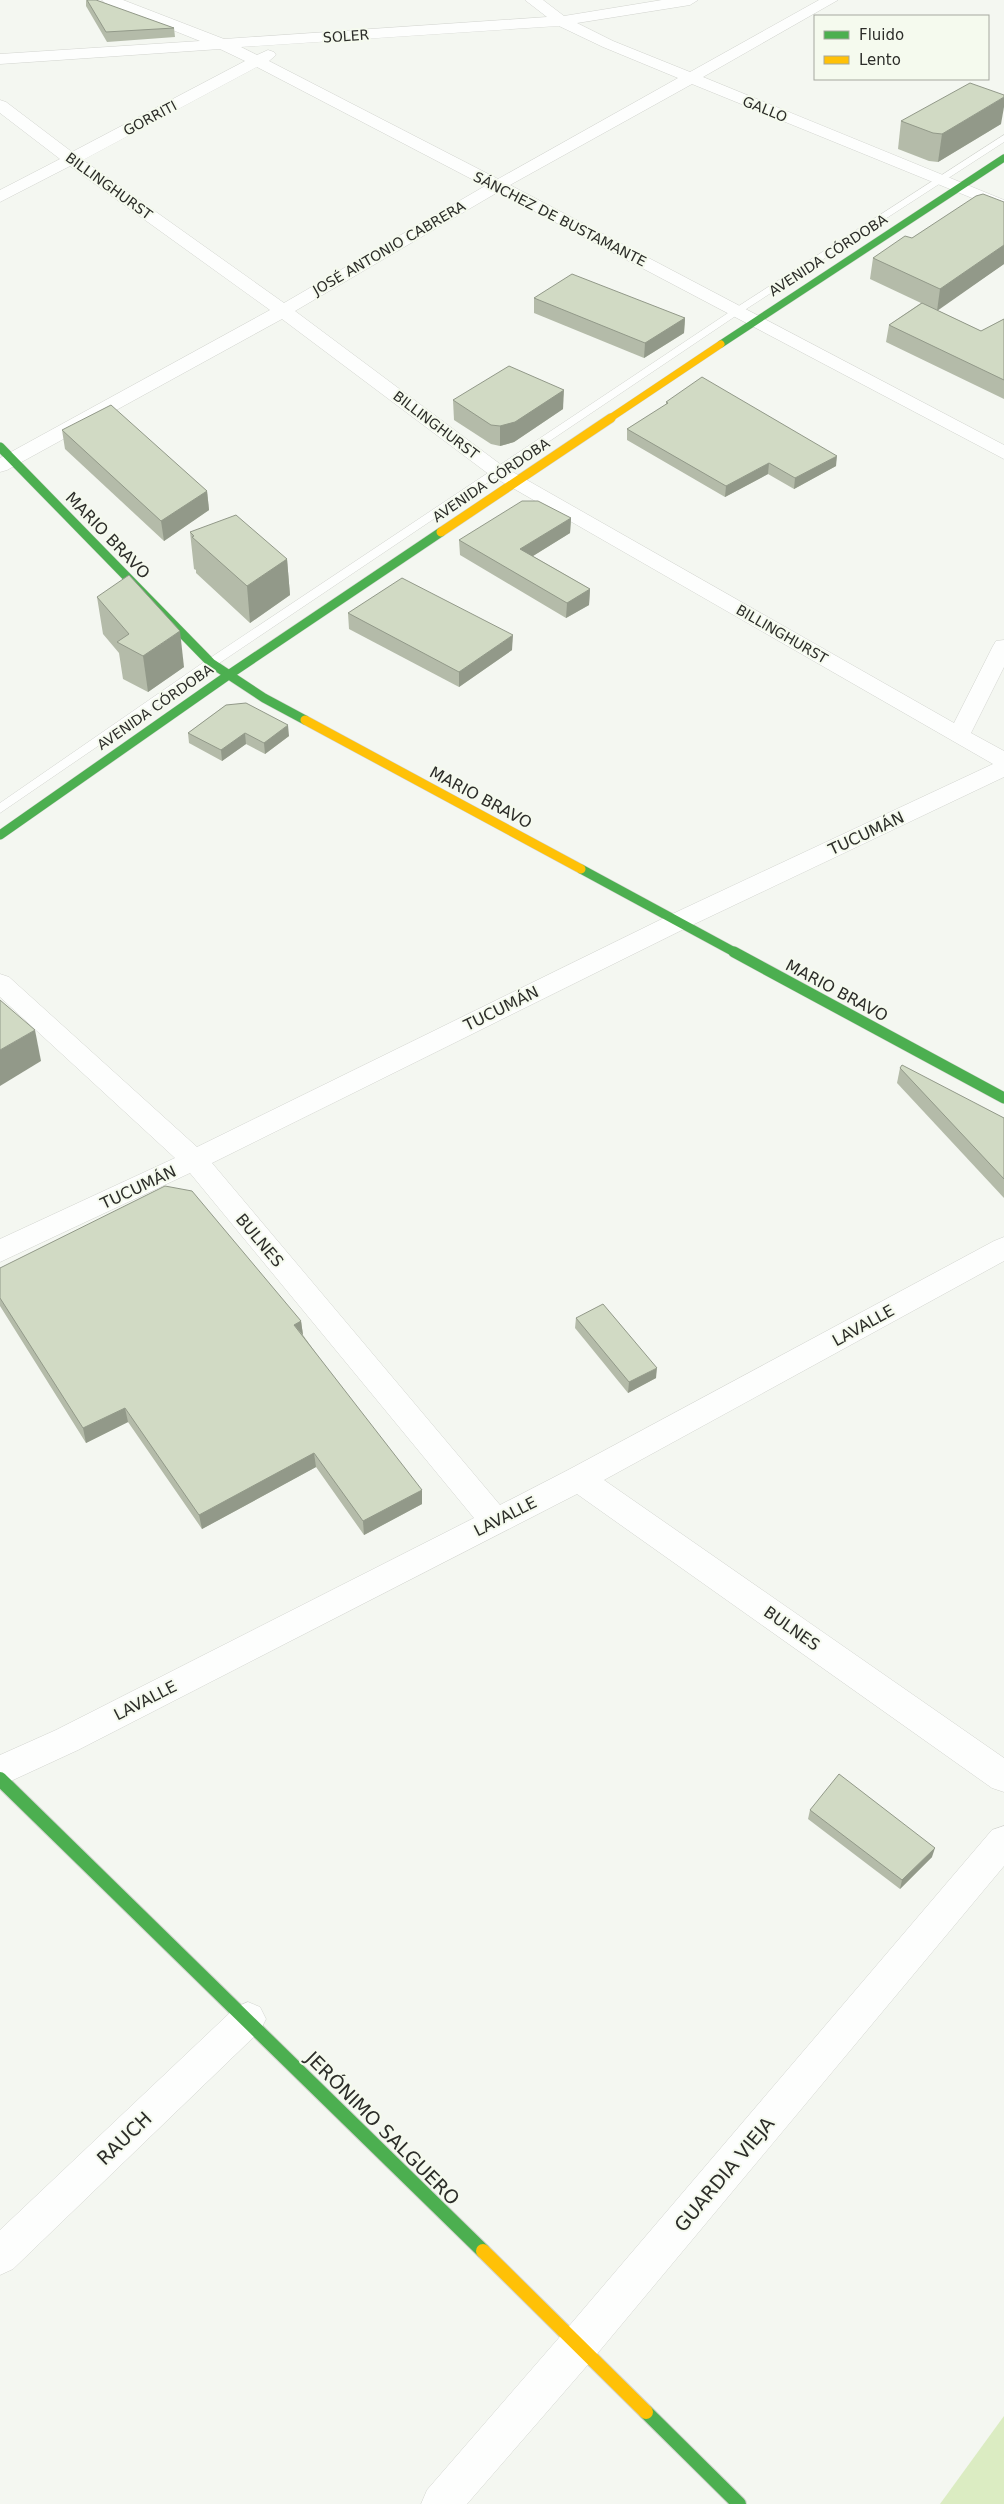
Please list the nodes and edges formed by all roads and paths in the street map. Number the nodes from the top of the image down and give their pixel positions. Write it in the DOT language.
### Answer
graph roads {
  1 [pos="110,0"];
  2 [pos="533,0"];
  3 [pos="690,0"];
  4 [pos="830,0"];
  5 [pos="560,21"];
  6 [pos="301,39"];
  7 [pos="222,44"];
  8 [pos="0,59"];
  9 [pos="256,60"];
  10 [pos="690,78"];
  11 [pos="0,105"];
  12 [pos="1004,138"];
  13 [pos="1004,158"];
  14 [pos="72,160"];
  15 [pos="938,179"];
  16 [pos="497,186"];
  17 [pos="958,187"];
  18 [pos="0,197"];
  19 [pos="1004,206"];
  20 [pos="283,310"];
  21 [pos="737,311"];
  22 [pos="754,321"];
  23 [pos="1004,453"];
  24 [pos="4,457"];
  25 [pos="497,471"];
  26 [pos="516,482"];
  27 [pos="1004,646"];
  28 [pos="211,664"];
  29 [pos="227,676"];
  30 [pos="959,735"];
  31 [pos="1004,761"];
  32 [pos="1004,768"];
  33 [pos="0,809"];
  34 [pos="0,835"];
  35 [pos="677,922"];
  36 [pos="0,983"];
  37 [pos="1004,1098"];
  38 [pos="194,1160"];
  39 [pos="1004,1248"];
  40 [pos="0,1251"];
  41 [pos="579,1479"];
  42 [pos="495,1521"];
  43 [pos="0,1771"];
  44 [pos="1004,1776"];
  45 [pos="0,1779"];
  46 [pos="1004,1842"];
  47 [pos="248,2020"];
  48 [pos="0,2256"];
  49 [pos="578,2346"];
  50 [pos="441,2504"];
  51 [pos="739,2504"];
  1 -- 7 [label="street, SÁNCHEZ DE BUSTAMANTE"];
  2 -- 5 [label="street, GALLO"];
  3 -- 5 [label="street, SOLER"];
  4 -- 10 [label="street, JOSÉ ANTONIO CABRERA"];
  5 -- 6 [label="street, SOLER"];
  5 -- 10 [label="street, GALLO"];
  6 -- 7 [label="street, SOLER"];
  6 -- 9 [label="street, GORRITI"];
  7 -- 8 [label="street, SOLER"];
  7 -- 9 [label="street, SÁNCHEZ DE BUSTAMANTE"];
  9 -- 14 [label="street, GORRITI"];
  9 -- 16 [label="street, SÁNCHEZ DE BUSTAMANTE"];
  10 -- 15 [label="street, GALLO"];
  10 -- 16 [label="street, JOSÉ ANTONIO CABRERA"];
  11 -- 14 [label="street, BILLINGHURST"];
  12 -- 15 [label="lane, AVENIDA CÓRDOBA"];
  13 -- 17 [label="street, AVENIDA CÓRDOBA"];
  14 -- 18 [label="street, GORRITI"];
  14 -- 20 [label="street, BILLINGHURST"];
  15 -- 17 [label="street, GALLO"];
  15 -- 21 [label="lane, AVENIDA CÓRDOBA"];
  16 -- 20 [label="street, JOSÉ ANTONIO CABRERA"];
  16 -- 21 [label="street, SÁNCHEZ DE BUSTAMANTE"];
  17 -- 19 [label="street, GALLO"];
  17 -- 22 [label="street, AVENIDA CÓRDOBA"];
  20 -- 24 [label="street, JOSÉ ANTONIO CABRERA"];
  20 -- 25 [label="street, BILLINGHURST"];
  21 -- 22 [label="street, SÁNCHEZ DE BUSTAMANTE"];
  21 -- 25 [label="lane, AVENIDA CÓRDOBA"];
  22 -- 23 [label="street, SÁNCHEZ DE BUSTAMANTE"];
  22 -- 26 [label="street, AVENIDA CÓRDOBA"];
  24 -- 28 [label="street, MARIO BRAVO"];
  25 -- 26 [label="street, BILLINGHURST"];
  25 -- 28 [label="lane, AVENIDA CÓRDOBA"];
  26 -- 29 [label="street, AVENIDA CÓRDOBA"];
  26 -- 30 [label="street, BILLINGHURST"];
  27 -- 30 [label="street"];
  28 -- 29 [label="street, MARIO BRAVO"];
  28 -- 33 [label="lane, AVENIDA CÓRDOBA"];
  29 -- 34 [label="street, AVENIDA CÓRDOBA"];
  29 -- 35 [label="street, MARIO BRAVO"];
  30 -- 31 [label="street, BILLINGHURST"];
  32 -- 35 [label="street, TUCUMÁN"];
  35 -- 37 [label="street, MARIO BRAVO"];
  35 -- 38 [label="street, TUCUMÁN"];
  36 -- 38 [label="street, BULNES"];
  38 -- 40 [label="street, TUCUMÁN"];
  38 -- 42 [label="street, BULNES"];
  39 -- 41 [label="street, LAVALLE"];
  41 -- 42 [label="street, LAVALLE"];
  41 -- 44 [label="street, BULNES"];
  42 -- 43 [label="street, LAVALLE"];
  45 -- 47 [label="street, JERÓNIMO SALGUERO"];
  46 -- 49 [label="street, GUARDIA VIEJA"];
  47 -- 48 [label="street, RAUCH"];
  47 -- 49 [label="street, JERÓNIMO SALGUERO"];
  49 -- 50 [label="street, GUARDIA VIEJA"];
  49 -- 51 [label="street, JERÓNIMO SALGUERO"];
}
